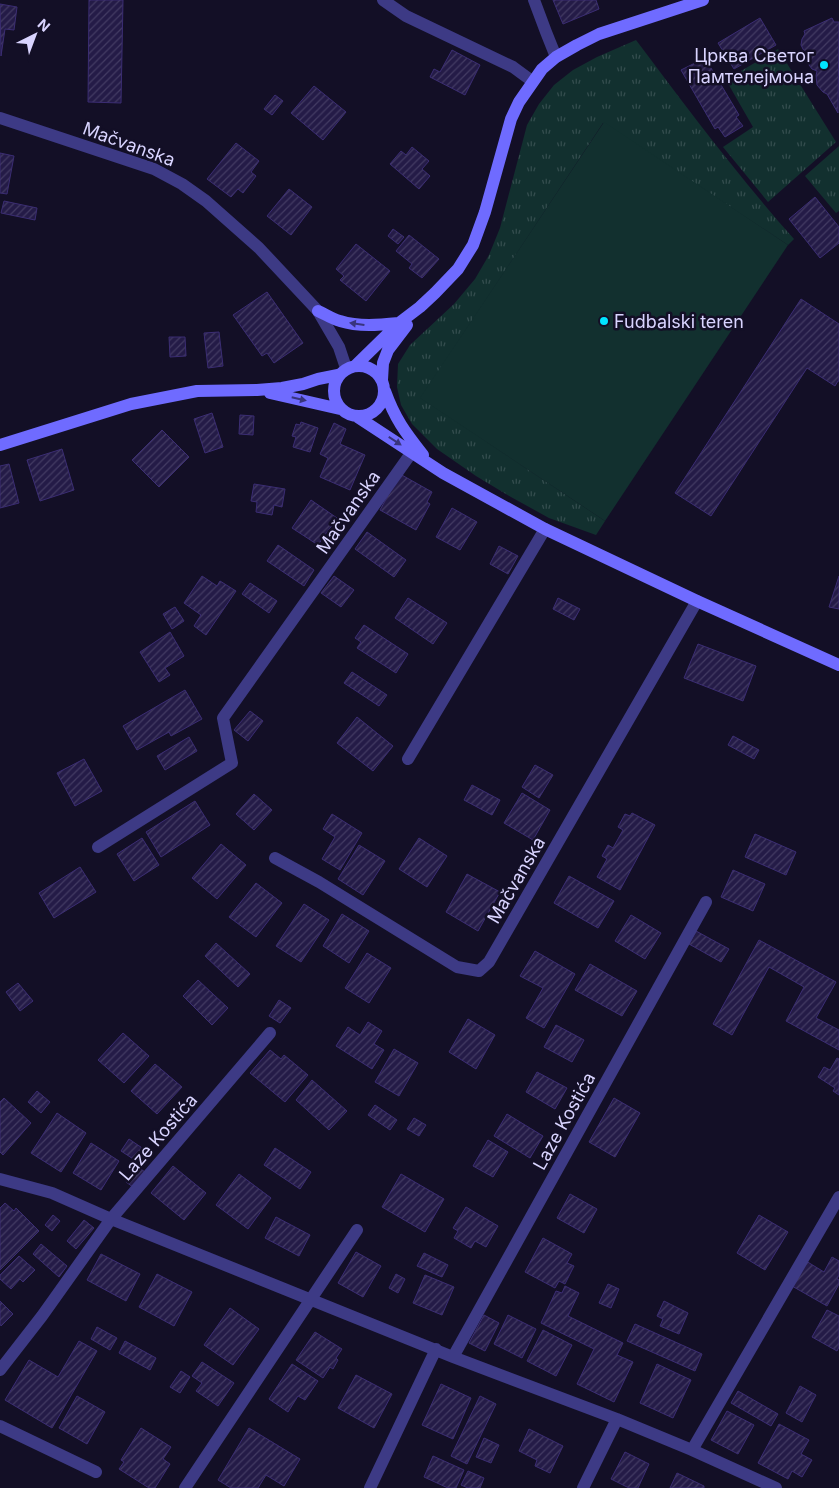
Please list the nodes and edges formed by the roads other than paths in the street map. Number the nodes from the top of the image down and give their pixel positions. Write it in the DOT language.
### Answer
graph roads {
  1 [pos="383,0"];
  2 [pos="534,0"];
  3 [pos="703,0"];
  4 [pos="556,57"];
  5 [pos="532,82"];
  6 [pos="0,118"];
  7 [pos="420,307"];
  8 [pos="318,311"];
  9 [pos="399,323"];
  10 [pos="346,369"];
  11 [pos="383,386"];
  12 [pos="257,390"];
  13 [pos="340,408"];
  14 [pos="356,416"];
  15 [pos="0,445"];
  16 [pos="412,452"];
  17 [pos="432,467"];
  18 [pos="545,528"];
  19 [pos="697,601"];
  20 [pos="839,666"];
  21 [pos="408,759"];
  22 [pos="98,847"];
  23 [pos="275,858"];
  24 [pos="706,902"];
  25 [pos="270,1033"];
  26 [pos="1,1180"];
  27 [pos="839,1197"];
  28 [pos="111,1219"];
  29 [pos="358,1230"];
  30 [pos="311,1299"];
  31 [pos="436,1349"];
  32 [pos="453,1357"];
  33 [pos="0,1370"];
  34 [pos="617,1419"];
  35 [pos="0,1426"];
  36 [pos="692,1450"];
  37 [pos="96,1472"];
  38 [pos="185,1488"];
  39 [pos="370,1488"];
  40 [pos="583,1488"];
  41 [pos="776,1488"];
  1 -- 5 [label="street"];
  2 -- 4 [label="street"];
  3 -- 4 [label="street"];
  4 -- 5 [label="street"];
  5 -- 7 [label="street"];
  6 -- 8 [label="street, Mačvanska"];
  7 -- 9 [label="street"];
  7 -- 11 [label="street"];
  9 -- 8 [label="street, one-way"];
  8 -- 10 [label="street, Mačvanska"];
  9 -- 10 [label="street"];
  10 -- 11 [label="street"];
  10 -- 12 [label="street"];
  10 -- 13 [label="street"];
  11 -- 14 [label="street"];
  11 -- 17 [label="street"];
  12 -- 13 [label="street, one-way"];
  12 -- 15 [label="street"];
  13 -- 14 [label="street"];
  14 -- 16 [label="street, one-way"];
  16 -- 17 [label="street"];
  16 -- 22 [label="street, Mačvanska"];
  17 -- 18 [label="street"];
  18 -- 19 [label="street"];
  18 -- 21 [label="street"];
  19 -- 20 [label="street"];
  19 -- 23 [label="street, Mačvanska"];
  24 -- 32 [label="street, Laze Kostića"];
  25 -- 28 [label="street, Laze Kostića"];
  26 -- 28 [label="street"];
  27 -- 36 [label="street"];
  28 -- 30 [label="street"];
  28 -- 33 [label="street, Laze Kostića"];
  29 -- 30 [label="street"];
  30 -- 31 [label="street"];
  30 -- 38 [label="street"];
  31 -- 32 [label="street"];
  31 -- 39 [label="street"];
  32 -- 34 [label="street"];
  34 -- 36 [label="street"];
  34 -- 40 [label="street"];
  35 -- 37 [label="street"];
  36 -- 41 [label="street"];
}
